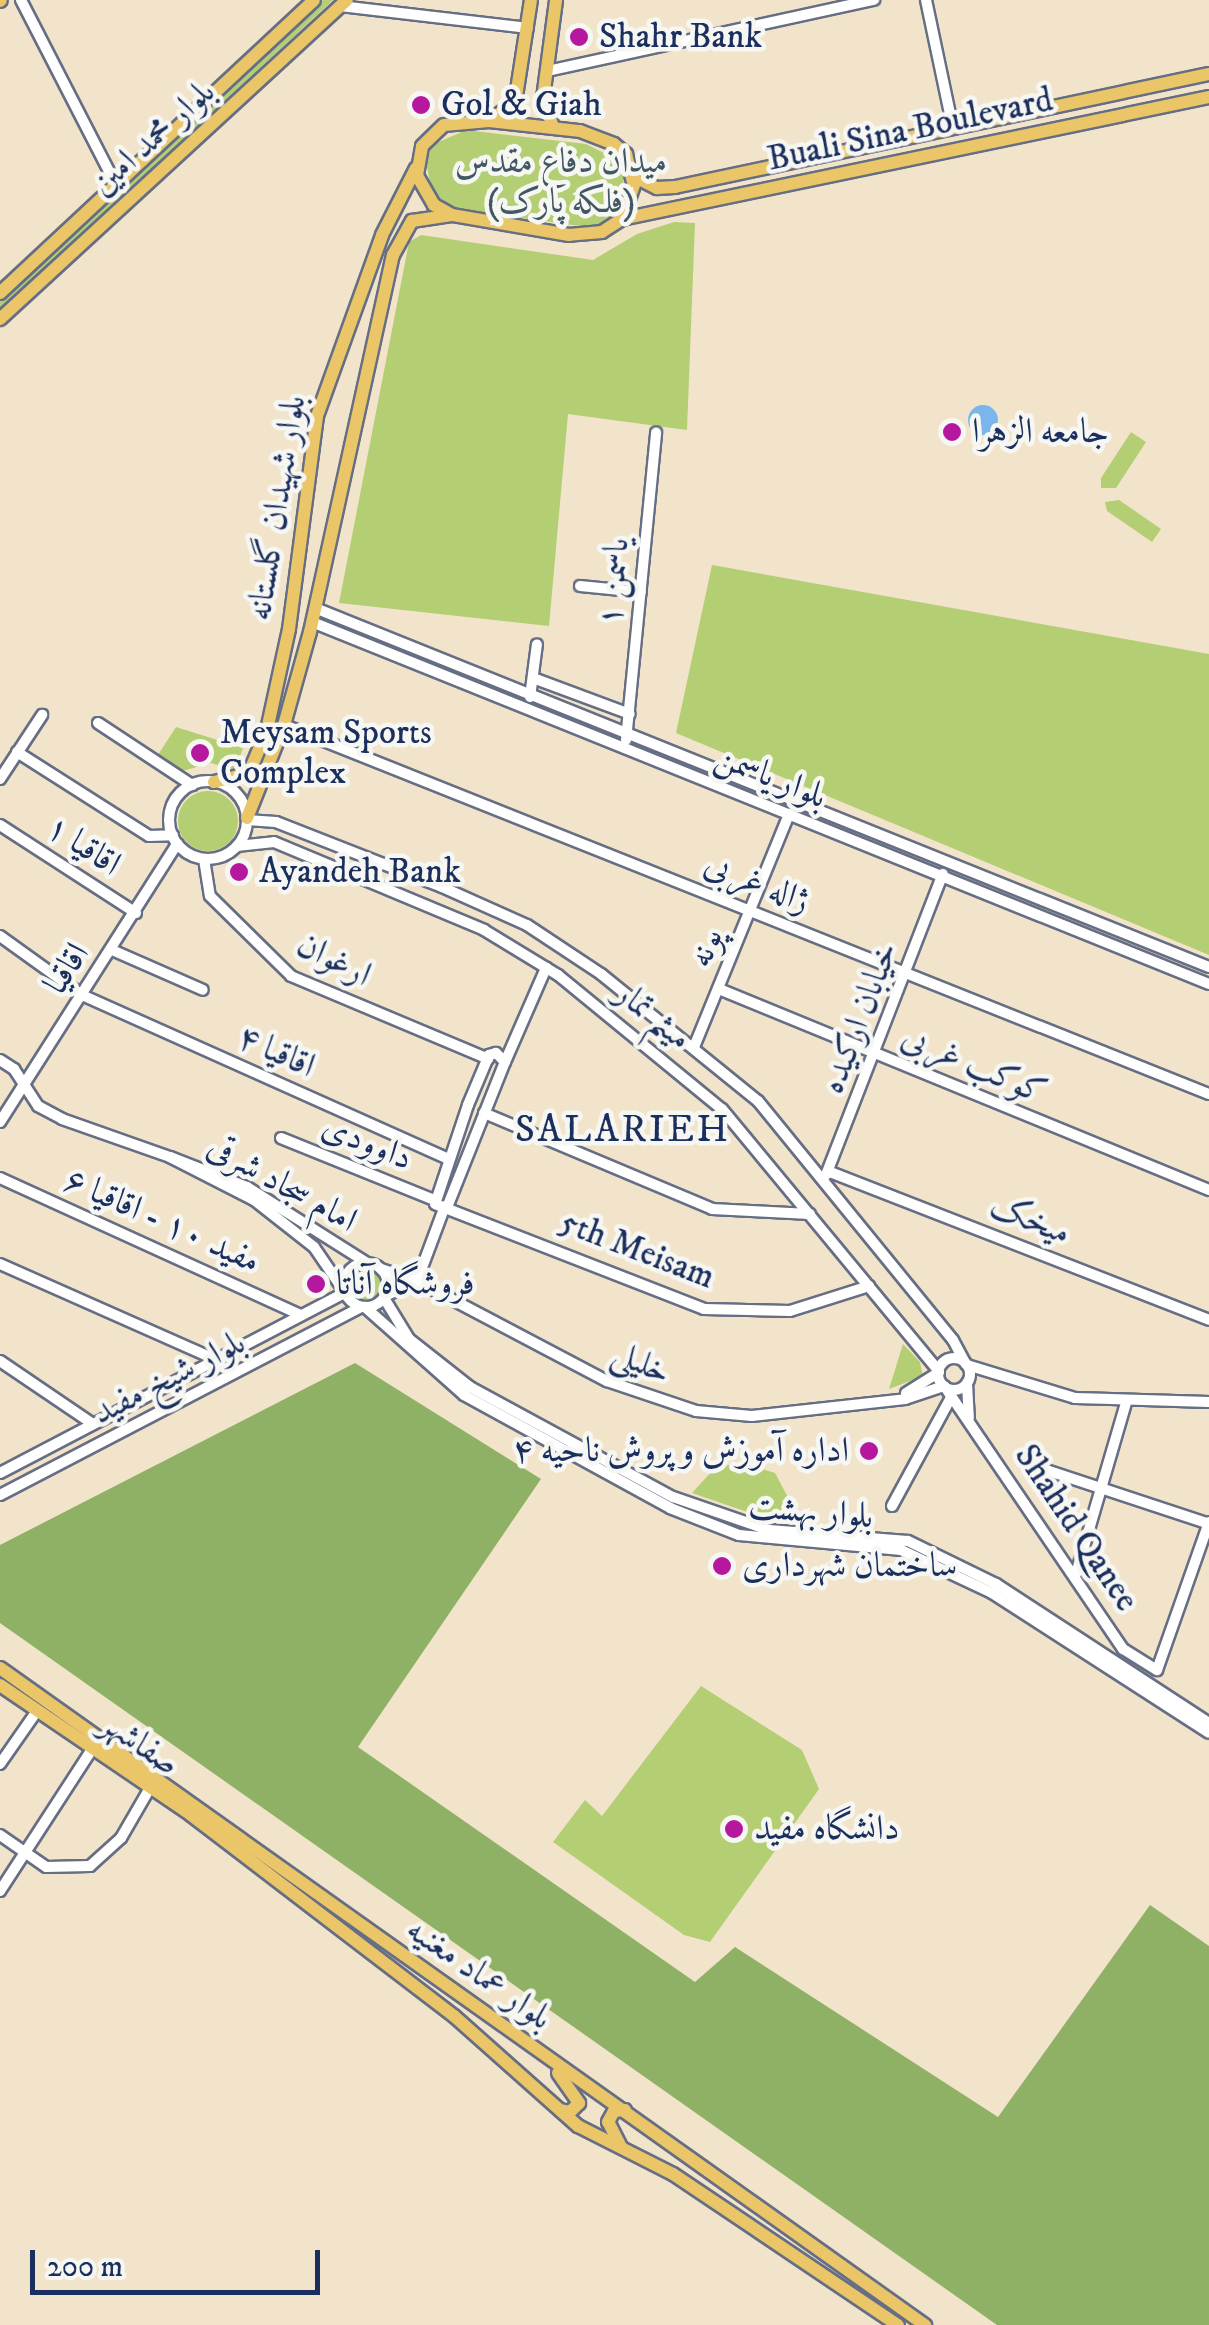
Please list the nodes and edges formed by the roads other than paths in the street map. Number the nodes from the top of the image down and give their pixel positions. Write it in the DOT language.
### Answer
graph roads {
  1 [pos="20,0"];
  2 [pos="314,0"];
  3 [pos="532,0"];
  4 [pos="556,0"];
  5 [pos="874,0"];
  6 [pos="926,0"];
  7 [pos="344,3"];
  8 [pos="528,28"];
  9 [pos="547,71"];
  10 [pos="1209,74"];
  11 [pos="1209,97"];
  12 [pos="489,122"];
  13 [pos="553,127"];
  14 [pos="953,128"];
  15 [pos="416,168"];
  16 [pos="633,176"];
  17 [pos="116,184"];
  18 [pos="452,215"];
  19 [pos="622,220"];
  20 [pos="0,292"];
  21 [pos="0,319"];
  22 [pos="656,432"];
  23 [pos="580,586"];
  24 [pos="641,592"];
  25 [pos="313,615"];
  26 [pos="338,618"];
  27 [pos="333,631"];
  28 [pos="536,644"];
  29 [pos="533,678"];
  30 [pos="530,696"];
  31 [pos="630,714"];
  32 [pos="42,715"];
  33 [pos="98,723"];
  34 [pos="284,725"];
  35 [pos="625,742"];
  36 [pos="18,752"];
  37 [pos="0,779"];
  38 [pos="214,782"];
  39 [pos="192,785"];
  40 [pos="789,814"];
  41 [pos="247,819"];
  42 [pos="0,825"];
  43 [pos="175,840"];
  44 [pos="238,846"];
  45 [pos="204,859"];
  46 [pos="943,874"];
  47 [pos="751,910"];
  48 [pos="136,913"];
  49 [pos="0,936"];
  50 [pos="112,950"];
  51 [pos="1209,967"];
  52 [pos="546,968"];
  53 [pos="906,972"];
  54 [pos="1209,984"];
  55 [pos="719,989"];
  56 [pos="203,990"];
  57 [pos="82,995"];
  58 [pos="694,1047"];
  59 [pos="876,1054"];
  60 [pos="488,1059"];
  61 [pos="0,1060"];
  62 [pos="504,1062"];
  63 [pos="24,1085"];
  64 [pos="1209,1094"];
  65 [pos="484,1114"];
  66 [pos="0,1122"];
  67 [pos="281,1138"];
  68 [pos="170,1157"];
  69 [pos="447,1158"];
  70 [pos="827,1174"];
  71 [pos="0,1178"];
  72 [pos="1209,1190"];
  73 [pos="432,1199"];
  74 [pos="446,1205"];
  75 [pos="810,1214"];
  76 [pos="367,1263"];
  77 [pos="0,1264"];
  78 [pos="381,1269"];
  79 [pos="417,1281"];
  80 [pos="868,1286"];
  81 [pos="345,1292"];
  82 [pos="384,1297"];
  83 [pos="363,1307"];
  84 [pos="926,1307"];
  85 [pos="301,1314"];
  86 [pos="1209,1320"];
  87 [pos="217,1360"];
  88 [pos="0,1361"];
  89 [pos="940,1369"];
  90 [pos="968,1372"];
  91 [pos="946,1390"];
  92 [pos="1209,1402"];
  93 [pos="866,1404"];
  94 [pos="1126,1404"];
  95 [pos="969,1418"];
  96 [pos="93,1424"];
  97 [pos="0,1459"];
  98 [pos="12,1467"];
  99 [pos="1037,1467"];
  100 [pos="0,1473"];
  101 [pos="1104,1489"];
  102 [pos="0,1495"];
  103 [pos="892,1506"];
  104 [pos="1209,1523"];
  105 [pos="1076,1574"];
  106 [pos="1123,1649"];
  107 [pos="1100,1652"];
  108 [pos="0,1668"];
  109 [pos="1157,1670"];
  110 [pos="0,1685"];
  111 [pos="1168,1696"];
  112 [pos="1209,1706"];
  113 [pos="37,1711"];
  114 [pos="1205,1720"];
  115 [pos="1209,1733"];
  116 [pos="93,1748"];
  117 [pos="0,1764"];
  118 [pos="150,1788"];
  119 [pos="0,1835"];
  120 [pos="25,1853"];
  121 [pos="244,1856"];
  122 [pos="0,1891"];
  123 [pos="544,2057"];
  124 [pos="560,2110"];
  125 [pos="625,2110"];
  126 [pos="625,2153"];
  127 [pos="898,2325"];
  128 [pos="925,2325"];
  1 -- 17 [label="street"];
  2 -- 17 [label="main road, بلوار محمد امین"];
  3 -- 8 [label="main road"];
  4 -- 9 [label="main road"];
  5 -- 9 [label="street"];
  6 -- 14 [label="street"];
  7 -- 8 [label="street"];
  7 -- 21 [label="main road, بلوار محمد امین"];
  8 -- 12 [label="main road"];
  9 -- 13 [label="main road"];
  10 -- 14 [label="main road, Buali Sina Boulevard"];
  11 -- 19 [label="main road, Buali Sina Boulevard"];
  12 -- 13 [label="main road"];
  12 -- 15 [label="main road"];
  13 -- 16 [label="main road"];
  14 -- 16 [label="main road, Buali Sina Boulevard"];
  15 -- 18 [label="main road"];
  15 -- 38 [label="main road, بلوار شهیدان گلستانه"];
  16 -- 19 [label="main road"];
  17 -- 20 [label="main road, بلوار محمد امین"];
  18 -- 19 [label="main road, Buali Sina Boulevard"];
  18 -- 25 [label="main road, بلوار شهیدان گلستانه"];
  22 -- 24 [label="street, یاسمن ۱"];
  23 -- 24 [label="street"];
  24 -- 31 [label="street, یاسمن ۱"];
  25 -- 26 [label="street, بلوار یاسمن"];
  25 -- 27 [label="street, بلوار یاسمن"];
  25 -- 34 [label="main road, بلوار شهیدان گلستانه"];
  26 -- 27 [label="street"];
  26 -- 30 [label="street, بلوار یاسمن"];
  27 -- 35 [label="street, بلوار یاسمن"];
  28 -- 29 [label="street"];
  29 -- 30 [label="street"];
  29 -- 31 [label="street"];
  30 -- 35 [label="street, بلوار یاسمن"];
  31 -- 35 [label="street, یاسمن ۱"];
  32 -- 36 [label="street"];
  33 -- 39 [label="street"];
  34 -- 41 [label="main road, بلوار شهیدان گلستانه"];
  34 -- 47 [label="street, ژاله غربی"];
  35 -- 40 [label="street, بلوار یاسمن"];
  35 -- 51 [label="street, بلوار یاسمن"];
  36 -- 37 [label="street"];
  36 -- 43 [label="street"];
  38 -- 39 [label="street"];
  38 -- 41 [label="street"];
  39 -- 43 [label="street"];
  40 -- 46 [label="street, بلوار یاسمن"];
  40 -- 47 [label="street, پونه"];
  41 -- 44 [label="street"];
  41 -- 58 [label="street, میثم تمار"];
  42 -- 48 [label="street, اقاقیا ۱"];
  43 -- 45 [label="street"];
  43 -- 48 [label="street, اقاقیا"];
  44 -- 45 [label="street"];
  44 -- 52 [label="street, میثم تمار"];
  45 -- 60 [label="street, ارغوان"];
  46 -- 53 [label="street, خیابان ارکیده"];
  46 -- 54 [label="street, بلوار یاسمن"];
  47 -- 53 [label="street, ژاله غربی"];
  47 -- 55 [label="street, پونه"];
  48 -- 50 [label="street, اقاقیا"];
  49 -- 57 [label="street, اقاقیا ۴"];
  50 -- 56 [label="street"];
  50 -- 57 [label="street, اقاقیا"];
  52 -- 62 [label="street"];
  52 -- 75 [label="street, میثم تمار"];
  53 -- 59 [label="street, خیابان ارکیده"];
  53 -- 64 [label="street, ژاله غربی"];
  55 -- 58 [label="street, پونه"];
  55 -- 59 [label="street, کوکب غربی"];
  57 -- 63 [label="street, اقاقیا"];
  57 -- 69 [label="street, اقاقیا ۴"];
  58 -- 70 [label="street, میثم تمار"];
  59 -- 70 [label="street, خیابان ارکیده"];
  59 -- 72 [label="street, کوکب غربی"];
  60 -- 62 [label="street, ارغوان"];
  60 -- 69 [label="street"];
  61 -- 63 [label="street, امام سجاد شرقی"];
  62 -- 65 [label="street"];
  63 -- 66 [label="street, اقاقیا"];
  63 -- 68 [label="street, امام سجاد شرقی"];
  65 -- 74 [label="street"];
  65 -- 75 [label="street"];
  67 -- 73 [label="street, داوودی"];
  68 -- 76 [label="street, امام سجاد شرقی"];
  68 -- 81 [label="street, امام سجاد شرقی"];
  69 -- 73 [label="street"];
  70 -- 84 [label="street, میثم تمار"];
  70 -- 86 [label="street, میخک"];
  71 -- 85 [label="street, مفید ۱۰ - اقاقیا ۶"];
  73 -- 74 [label="street, داوودی"];
  74 -- 79 [label="street"];
  74 -- 80 [label="street, 5th Meisam"];
  75 -- 80 [label="street, میثم تمار"];
  76 -- 78 [label="street"];
  76 -- 81 [label="street"];
  77 -- 87 [label="street"];
  78 -- 79 [label="street, خلیلی"];
  78 -- 82 [label="street"];
  79 -- 82 [label="street"];
  79 -- 93 [label="street, خلیلی"];
  80 -- 89 [label="street, میثم تمار"];
  81 -- 83 [label="street"];
  81 -- 85 [label="street, بلوار شیخ مفید"];
  82 -- 83 [label="street"];
  82 -- 107 [label="street, بلوار بهشت"];
  83 -- 102 [label="street, بلوار شیخ مفید"];
  83 -- 115 [label="street, بلوار بهشت"];
  84 -- 89 [label="street"];
  84 -- 90 [label="street"];
  85 -- 87 [label="street, بلوار شیخ مفید"];
  87 -- 96 [label="street, بلوار شیخ مفید"];
  88 -- 96 [label="street"];
  89 -- 90 [label="street"];
  89 -- 91 [label="street"];
  89 -- 93 [label="street"];
  90 -- 91 [label="street"];
  90 -- 94 [label="street"];
  90 -- 95 [label="street"];
  91 -- 93 [label="street"];
  91 -- 95 [label="street, Shahid Qanee"];
  91 -- 103 [label="street"];
  92 -- 94 [label="street"];
  94 -- 101 [label="street"];
  95 -- 105 [label="street, Shahid Qanee"];
  96 -- 98 [label="street, بلوار شیخ مفید"];
  97 -- 98 [label="street"];
  98 -- 100 [label="street, بلوار شیخ مفید"];
  99 -- 101 [label="street"];
  101 -- 104 [label="street"];
  101 -- 105 [label="street"];
  104 -- 109 [label="street"];
  105 -- 106 [label="street, Shahid Qanee"];
  106 -- 107 [label="street, Shahid Qanee"];
  106 -- 109 [label="street"];
  107 -- 111 [label="street, بلوار بهشت"];
  108 -- 123 [label="main road, بلوار عماد مغنیه"];
  109 -- 111 [label="street"];
  110 -- 113 [label="main road, صفاشهر"];
  111 -- 114 [label="street, بلوار بهشت"];
  112 -- 114 [label="street"];
  113 -- 116 [label="main road, صفاشهر"];
  113 -- 117 [label="street"];
  116 -- 118 [label="main road, صفاشهر"];
  116 -- 120 [label="street"];
  118 -- 120 [label="street"];
  118 -- 121 [label="main road, صفاشهر"];
  119 -- 120 [label="street"];
  120 -- 122 [label="street"];
  121 -- 124 [label="main road, بلوار عماد مغنیه"];
  123 -- 124 [label="main road"];
  123 -- 125 [label="main road, بلوار عماد مغنیه"];
  124 -- 126 [label="main road, بلوار عماد مغنیه"];
  125 -- 126 [label="main road"];
  125 -- 128 [label="main road, بلوار عماد مغنیه"];
  126 -- 127 [label="main road, بلوار عماد مغنیه"];
}
